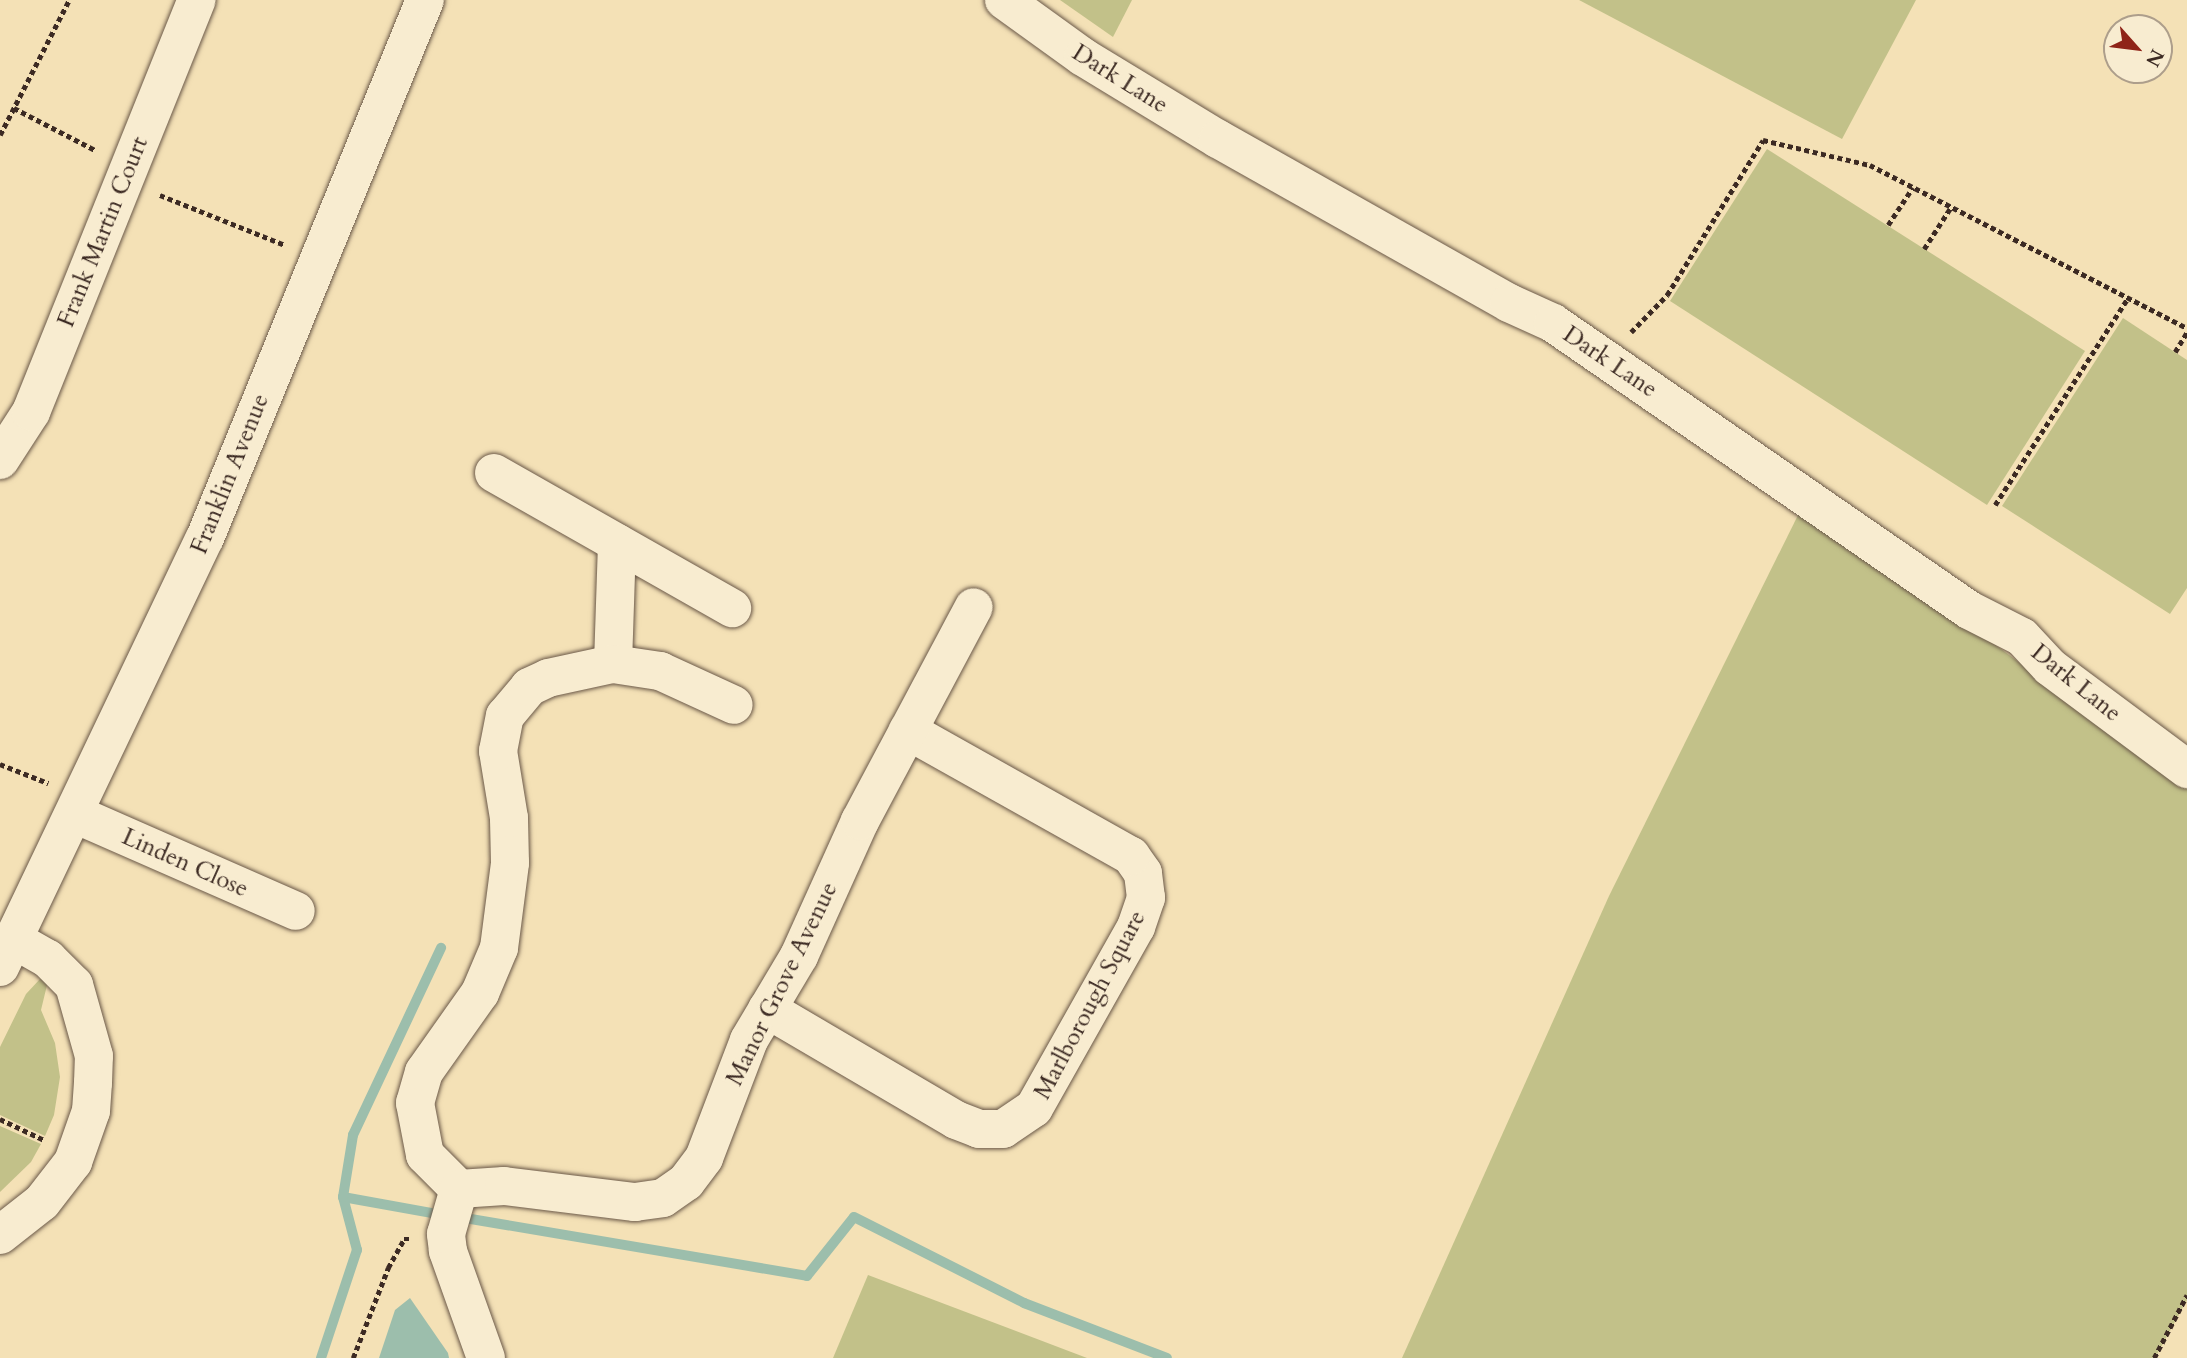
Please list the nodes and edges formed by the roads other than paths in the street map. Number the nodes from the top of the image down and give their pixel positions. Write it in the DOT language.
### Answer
graph roads {
  1 [pos="197,0"];
  2 [pos="425,0"];
  3 [pos="1019,4"];
  4 [pos="0,460"];
  5 [pos="495,473"];
  6 [pos="617,543"];
  7 [pos="974,607"];
  8 [pos="732,608"];
  9 [pos="614,664"];
  10 [pos="734,705"];
  11 [pos="908,731"];
  12 [pos="2187,769"];
  13 [pos="79,806"];
  14 [pos="296,911"];
  15 [pos="7,953"];
  16 [pos="767,1009"];
  17 [pos="454,1206"];
  18 [pos="0,1235"];
  19 [pos="486,1358"];
  1 -- 4 [label="street, Frank Martin Court"];
  2 -- 13 [label="street, Franklin Avenue"];
  3 -- 12 [label="street, Dark Lane"];
  5 -- 6 [label="street"];
  6 -- 8 [label="street"];
  6 -- 9 [label="street"];
  7 -- 11 [label="street, Manor Grove Avenue"];
  9 -- 10 [label="street"];
  9 -- 17 [label="street"];
  11 -- 16 [label="street, Manor Grove Avenue"];
  11 -- 16 [label="street, Marlborough Square"];
  13 -- 14 [label="street, Linden Close"];
  13 -- 15 [label="street, Franklin Avenue"];
  15 -- 18 [label="street, Franklin Avenue"];
  16 -- 17 [label="street, Manor Grove Avenue"];
  17 -- 19 [label="street"];
}
